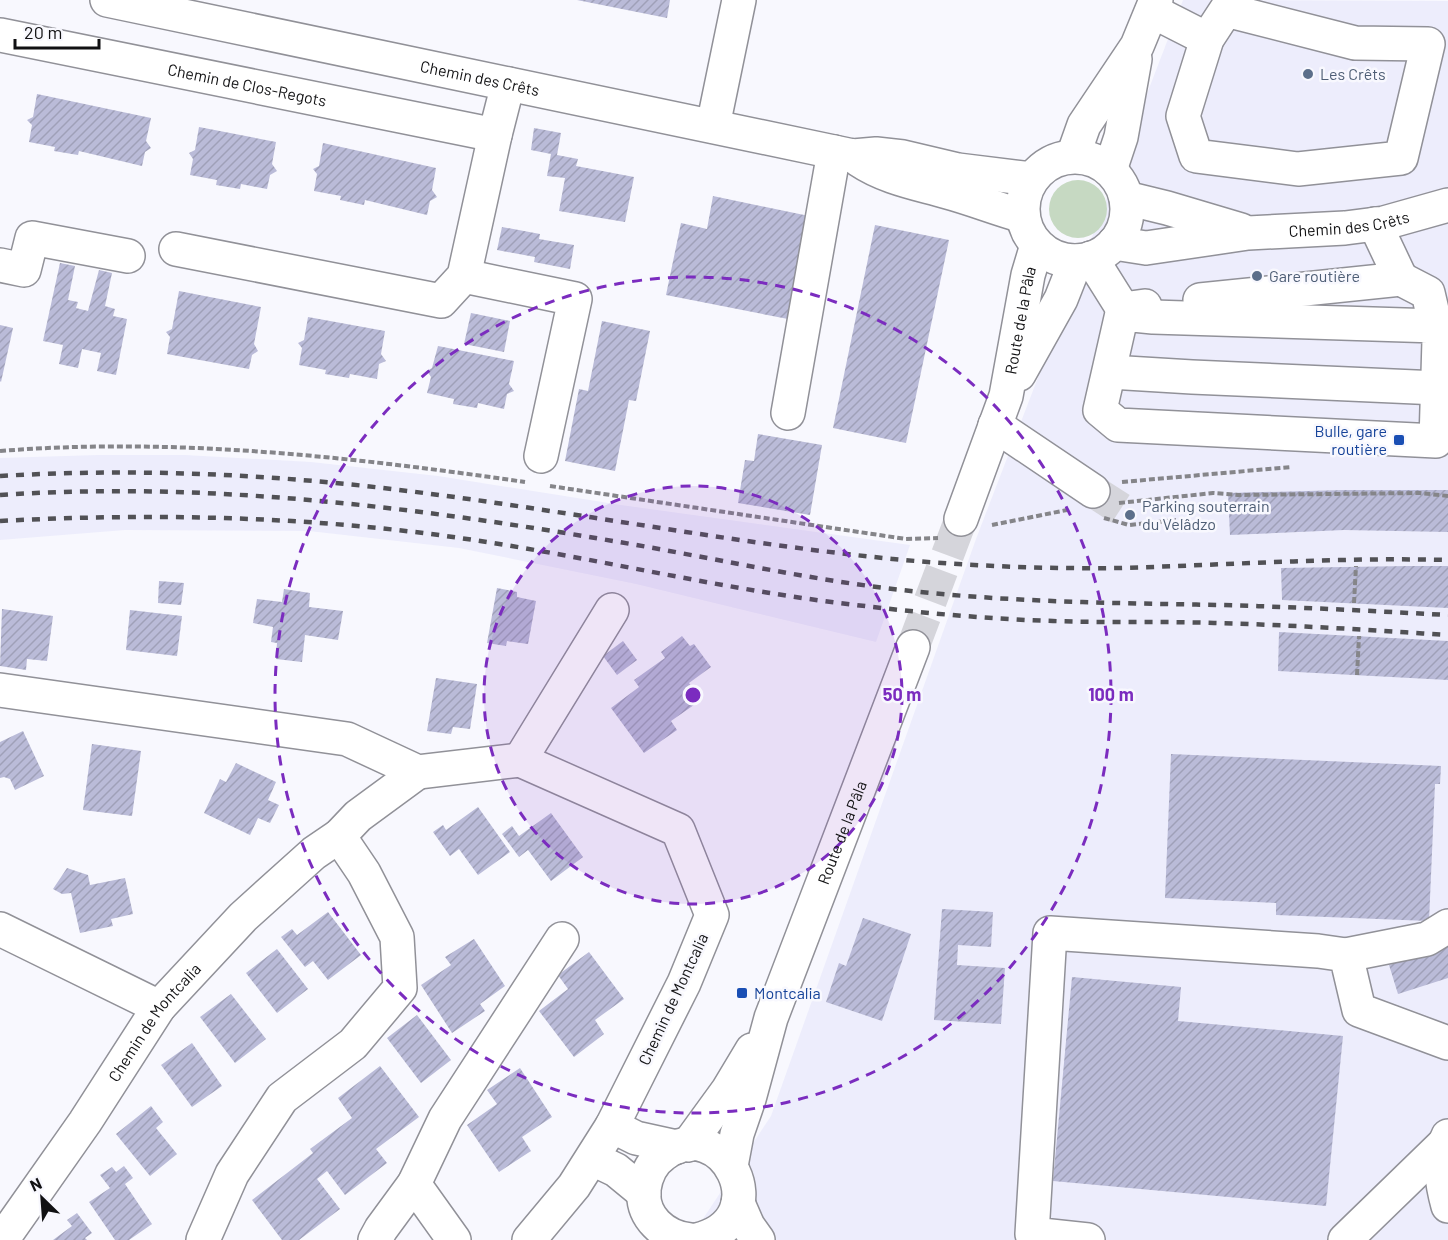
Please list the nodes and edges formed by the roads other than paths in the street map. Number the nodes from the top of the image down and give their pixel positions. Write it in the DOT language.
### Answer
graph roads {
  1 [pos="107,0"];
  2 [pos="739,0"];
  3 [pos="1154,6"];
  4 [pos="0,35"];
  5 [pos="1207,39"];
  6 [pos="1137,46"];
  7 [pos="508,84"];
  8 [pos="713,126"];
  9 [pos="495,135"];
  10 [pos="843,154"];
  11 [pos="1073,156"];
  12 [pos="1032,179"];
  13 [pos="1118,184"];
  14 [pos="1448,205"];
  15 [pos="1023,216"];
  16 [pos="1375,224"];
  17 [pos="1248,233"];
  18 [pos="1037,245"];
  19 [pos="176,249"];
  20 [pos="1094,254"];
  21 [pos="128,256"];
  22 [pos="0,265"];
  23 [pos="464,276"];
  24 [pos="1401,279"];
  25 [pos="1121,319"];
  26 [pos="1438,334"];
  27 [pos="1110,372"];
  28 [pos="1438,388"];
  29 [pos="1001,411"];
  30 [pos="788,413"];
  31 [pos="536,470"];
  32 [pos="1094,502"];
  33 [pos="961,519"];
  34 [pos="612,610"];
  35 [pos="913,647"];
  36 [pos="0,690"];
  37 [pos="520,760"];
  38 [pos="418,772"];
  39 [pos="339,836"];
  40 [pos="1448,926"];
  41 [pos="0,929"];
  42 [pos="562,939"];
  43 [pos="1346,955"];
  44 [pos="159,1007"];
  45 [pos="771,1018"];
  46 [pos="1448,1043"];
  47 [pos="612,1126"];
  48 [pos="1446,1139"];
  49 [pos="682,1146"];
  50 [pos="593,1159"];
  51 [pos="731,1166"];
  52 [pos="414,1184"];
  53 [pos="645,1201"];
  54 [pos="738,1203"];
  55 [pos="1448,1206"];
  56 [pos="1030,1237"];
  57 [pos="2,1240"];
  58 [pos="203,1240"];
  59 [pos="375,1240"];
  60 [pos="454,1240"];
  61 [pos="529,1240"];
  62 [pos="639,1240"];
  63 [pos="690,1240"];
  64 [pos="697,1240"];
  65 [pos="758,1240"];
  66 [pos="1088,1240"];
  67 [pos="1345,1240"];
  1 -- 7 [label="street, Chemin des Crêts"];
  2 -- 8 [label="street"];
  3 -- 5 [label="street"];
  3 -- 6 [label="street"];
  4 -- 9 [label="street, Chemin de Clos-Regots"];
  5 -- 5 [label="street"];
  6 -- 11 [label="street"];
  6 -- 13 [label="street"];
  7 -- 8 [label="street, Chemin des Crêts"];
  7 -- 9 [label="street"];
  8 -- 10 [label="street, Chemin des Crêts"];
  9 -- 23 [label="street"];
  10 -- 12 [label="street, Chemin des Crêts"];
  10 -- 15 [label="street, Chemin des Crêts"];
  10 -- 30 [label="street"];
  11 -- 12 [label="street"];
  11 -- 13 [label="street"];
  12 -- 15 [label="street"];
  13 -- 17 [label="street, Chemin des Crêts"];
  13 -- 20 [label="street"];
  14 -- 16 [label="street, Chemin des Crêts"];
  15 -- 18 [label="street"];
  16 -- 17 [label="street, Chemin des Crêts"];
  16 -- 24 [label="street"];
  17 -- 20 [label="street, Chemin des Crêts"];
  18 -- 20 [label="street"];
  18 -- 29 [label="street, Route de la Pâla"];
  19 -- 23 [label="street"];
  20 -- 25 [label="street"];
  20 -- 29 [label="street, Route de la Pâla"];
  21 -- 22 [label="street"];
  23 -- 31 [label="street"];
  24 -- 25 [label="street"];
  24 -- 26 [label="street"];
  25 -- 26 [label="street"];
  25 -- 27 [label="street"];
  26 -- 28 [label="street"];
  27 -- 28 [label="street"];
  27 -- 28 [label="street"];
  29 -- 32 [label="street"];
  29 -- 33 [label="street, Route de la Pâla"];
  34 -- 37 [label="street"];
  35 -- 45 [label="street, Route de la Pâla"];
  36 -- 38 [label="street"];
  37 -- 38 [label="street, Chemin de Montcalia"];
  37 -- 47 [label="street, Chemin de Montcalia"];
  38 -- 39 [label="street, Chemin de Montcalia"];
  39 -- 44 [label="street, Chemin de Montcalia"];
  39 -- 58 [label="street"];
  40 -- 43 [label="street"];
  41 -- 44 [label="street"];
  42 -- 52 [label="street"];
  43 -- 46 [label="street"];
  43 -- 56 [label="street"];
  44 -- 57 [label="street, Chemin de Montcalia"];
  45 -- 49 [label="street, Route de la Pâla"];
  45 -- 51 [label="street, Route de la Pâla"];
  47 -- 49 [label="street"];
  47 -- 50 [label="street, Chemin de Montcalia"];
  48 -- 55 [label="street"];
  48 -- 67 [label="street"];
  49 -- 51 [label="street"];
  49 -- 53 [label="street, Route de la Pâla"];
  50 -- 53 [label="street"];
  50 -- 61 [label="street, Chemin de Montcalia"];
  51 -- 54 [label="street"];
  52 -- 59 [label="street"];
  52 -- 60 [label="street"];
  53 -- 62 [label="street"];
  53 -- 63 [label="street"];
  54 -- 64 [label="street"];
  54 -- 65 [label="street"];
  56 -- 66 [label="street"];
}
